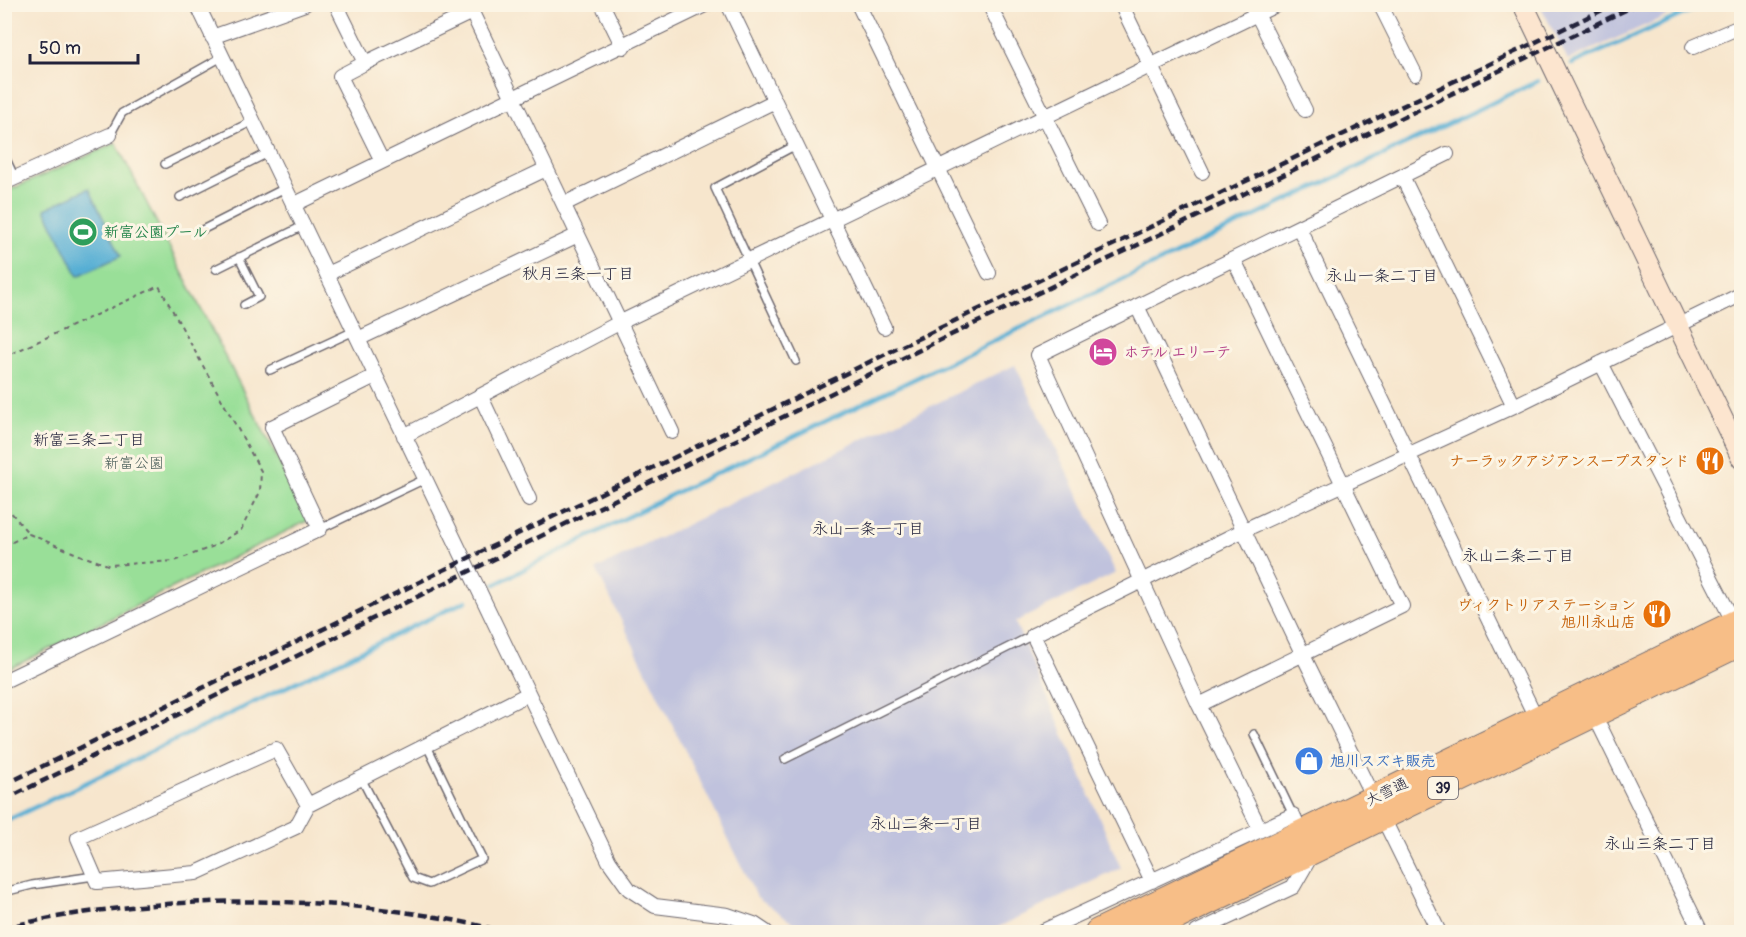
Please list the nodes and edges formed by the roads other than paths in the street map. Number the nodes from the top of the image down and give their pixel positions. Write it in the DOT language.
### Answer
graph roads {
  1 [pos="197,4"];
  2 [pos="305,4"];
  3 [pos="336,4"];
  4 [pos="602,4"];
  5 [pos="707,4"];
  6 [pos="728,4"];
  7 [pos="858,4"];
  8 [pos="989,4"];
  9 [pos="1121,4"];
  10 [pos="1278,4"];
  11 [pos="1380,4"];
  12 [pos="1523,4"];
  13 [pos="470,8"];
  14 [pos="1254,10"];
  15 [pos="1742,26"];
  16 [pos="212,37"];
  17 [pos="1693,46"];
  18 [pos="623,47"];
  19 [pos="222,57"];
  20 [pos="365,63"];
  21 [pos="1151,67"];
  22 [pos="1414,74"];
  23 [pos="513,99"];
  24 [pos="775,101"];
  25 [pos="1305,110"];
  26 [pos="1045,118"];
  27 [pos="253,121"];
  28 [pos="110,135"];
  29 [pos="796,145"];
  30 [pos="268,153"];
  31 [pos="1447,154"];
  32 [pos="4,155"];
  33 [pos="382,161"];
  34 [pos="165,164"];
  35 [pos="939,168"];
  36 [pos="546,169"];
  37 [pos="1202,172"];
  38 [pos="1402,178"];
  39 [pos="10,181"];
  40 [pos="285,188"];
  41 [pos="180,196"];
  42 [pos="564,204"];
  43 [pos="293,205"];
  44 [pos="831,221"];
  45 [pos="1098,224"];
  46 [pos="303,226"];
  47 [pos="1299,228"];
  48 [pos="198,232"];
  49 [pos="578,235"];
  50 [pos="239,257"];
  51 [pos="1234,260"];
  52 [pos="749,261"];
  53 [pos="216,269"];
  54 [pos="989,273"];
  55 [pos="327,274"];
  56 [pos="1742,294"];
  57 [pos="244,305"];
  58 [pos="1137,306"];
  59 [pos="619,323"];
  60 [pos="1676,326"];
  61 [pos="884,327"];
  62 [pos="356,335"];
  63 [pos="796,361"];
  64 [pos="1601,363"];
  65 [pos="270,370"];
  66 [pos="375,376"];
  67 [pos="481,398"];
  68 [pos="1514,406"];
  69 [pos="672,432"];
  70 [pos="404,436"];
  71 [pos="1408,455"];
  72 [pos="1742,459"];
  73 [pos="425,479"];
  74 [pos="1342,484"];
  75 [pos="529,499"];
  76 [pos="320,529"];
  77 [pos="1244,530"];
  78 [pos="1142,583"];
  79 [pos="1739,628"];
  80 [pos="1034,635"];
  81 [pos="1303,655"];
  82 [pos="4,681"];
  83 [pos="528,694"];
  84 [pos="1199,705"];
  85 [pos="1594,716"];
  86 [pos="1542,730"];
  87 [pos="1254,734"];
  88 [pos="427,746"];
  89 [pos="785,759"];
  90 [pos="361,778"];
  91 [pos="308,805"];
  92 [pos="1379,808"];
  93 [pos="1260,829"];
  94 [pos="1302,834"];
  95 [pos="94,876"];
  96 [pos="1152,881"];
  97 [pos="4,892"];
  98 [pos="766,933"];
  99 [pos="1041,933"];
  100 [pos="1098,933"];
  101 [pos="1145,933"];
  102 [pos="1197,933"];
  103 [pos="1439,933"];
  104 [pos="1701,933"];
  1 -- 16 [label="street"];
  2 -- 16 [label="street"];
  3 -- 20 [label="street"];
  4 -- 18 [label="street"];
  5 -- 18 [label="street"];
  6 -- 24 [label="street"];
  7 -- 35 [label="street"];
  8 -- 26 [label="street"];
  9 -- 21 [label="street"];
  10 -- 14 [label="street"];
  11 -- 22 [label="street"];
  12 -- 60 [label="street"];
  13 -- 20 [label="street"];
  13 -- 23 [label="street"];
  14 -- 21 [label="street"];
  14 -- 25 [label="street"];
  15 -- 17 [label="street"];
  16 -- 19 [label="street"];
  18 -- 23 [label="street"];
  19 -- 27 [label="street"];
  19 -- 28 [label="lane"];
  20 -- 33 [label="street"];
  21 -- 26 [label="street"];
  21 -- 37 [label="street"];
  23 -- 33 [label="street"];
  23 -- 36 [label="street"];
  24 -- 29 [label="street"];
  24 -- 42 [label="street"];
  26 -- 35 [label="street"];
  26 -- 45 [label="street"];
  27 -- 30 [label="street"];
  27 -- 34 [label="lane"];
  28 -- 39 [label="street"];
  29 -- 44 [label="street"];
  29 -- 52 [label="lane"];
  30 -- 40 [label="street"];
  30 -- 41 [label="lane"];
  31 -- 38 [label="street"];
  32 -- 39 [label="lane"];
  33 -- 43 [label="street"];
  35 -- 44 [label="street"];
  35 -- 54 [label="street"];
  36 -- 42 [label="street"];
  36 -- 55 [label="street"];
  38 -- 47 [label="street"];
  38 -- 68 [label="street"];
  40 -- 43 [label="street"];
  40 -- 48 [label="lane"];
  42 -- 49 [label="street"];
  43 -- 46 [label="street"];
  44 -- 52 [label="street"];
  44 -- 61 [label="street"];
  46 -- 50 [label="lane"];
  46 -- 55 [label="street"];
  47 -- 51 [label="street"];
  47 -- 71 [label="street"];
  49 -- 59 [label="street"];
  49 -- 62 [label="street"];
  50 -- 53 [label="lane"];
  50 -- 57 [label="lane"];
  51 -- 58 [label="street"];
  51 -- 74 [label="street"];
  52 -- 59 [label="street"];
  52 -- 63 [label="lane"];
  55 -- 62 [label="street"];
  56 -- 60 [label="street"];
  58 -- 77 [label="street"];
  58 -- 78 [label="street"];
  59 -- 67 [label="street"];
  59 -- 69 [label="street"];
  60 -- 64 [label="street"];
  60 -- 72 [label="street"];
  62 -- 65 [label="lane"];
  62 -- 66 [label="street"];
  64 -- 68 [label="street"];
  64 -- 79 [label="street"];
  66 -- 70 [label="street"];
  66 -- 76 [label="street"];
  67 -- 70 [label="street"];
  67 -- 75 [label="street"];
  68 -- 71 [label="street"];
  70 -- 73 [label="street"];
  71 -- 74 [label="street"];
  71 -- 86 [label="street"];
  73 -- 76 [label="lane"];
  73 -- 83 [label="street"];
  74 -- 77 [label="street"];
  74 -- 81 [label="street"];
  76 -- 82 [label="street"];
  77 -- 78 [label="street"];
  77 -- 81 [label="street"];
  78 -- 80 [label="street"];
  78 -- 84 [label="street"];
  79 -- 85 [label="highway, 大雪通 / 39"];
  79 -- 86 [label="highway, 大雪通 / 39"];
  80 -- 89 [label="lane"];
  80 -- 96 [label="street"];
  81 -- 84 [label="street"];
  81 -- 92 [label="street"];
  83 -- 88 [label="street"];
  83 -- 98 [label="street"];
  84 -- 93 [label="street"];
  85 -- 86 [label="highway, 大雪通 / 39"];
  85 -- 104 [label="street"];
  86 -- 92 [label="highway, 大雪通 / 39"];
  87 -- 94 [label="lane"];
  88 -- 90 [label="street"];
  88 -- 90 [label="lane"];
  90 -- 91 [label="street"];
  91 -- 95 [label="street"];
  91 -- 95 [label="street"];
  92 -- 94 [label="highway, 大雪通 / 39"];
  92 -- 103 [label="street"];
  93 -- 94 [label="street"];
  93 -- 96 [label="street"];
  94 -- 100 [label="highway, 大雪通 / 39"];
  94 -- 101 [label="highway, 大雪通 / 39"];
  94 -- 102 [label="street"];
  95 -- 97 [label="lane"];
  96 -- 99 [label="street"];
}
